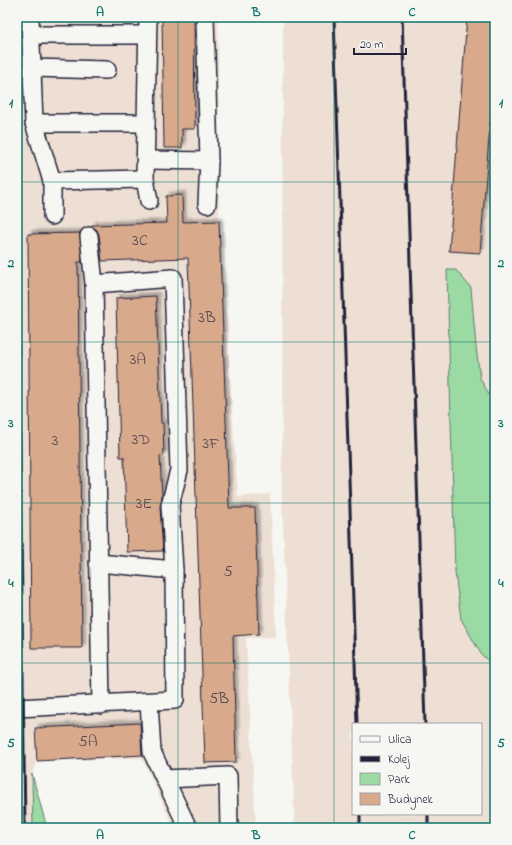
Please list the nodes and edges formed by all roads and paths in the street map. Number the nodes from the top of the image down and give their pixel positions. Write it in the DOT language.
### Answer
graph roads {
  1 [pos="30,17"];
  2 [pos="148,17"];
  3 [pos="205,17"];
  4 [pos="31,35"];
  5 [pos="147,35"];
  6 [pos="32,68"];
  7 [pos="107,70"];
  8 [pos="34,123"];
  9 [pos="146,124"];
  10 [pos="146,160"];
  11 [pos="209,161"];
  12 [pos="145,179"];
  13 [pos="52,181"];
  14 [pos="149,201"];
  15 [pos="207,204"];
  16 [pos="52,216"];
  17 [pos="89,236"];
  18 [pos="94,284"];
  19 [pos="98,564"];
  20 [pos="174,570"];
  21 [pos="149,702"];
  22 [pos="101,705"];
  23 [pos="17,708"];
  24 [pos="165,779"];
  25 [pos="188,828"];
  26 [pos="229,828"];
  1 -- 4 [label="lane"];
  2 -- 5 [label="lane"];
  3 -- 11 [label="lane"];
  4 -- 5 [label="lane"];
  4 -- 6 [label="lane"];
  5 -- 9 [label="lane"];
  6 -- 7 [label="lane"];
  6 -- 8 [label="lane"];
  8 -- 9 [label="lane"];
  8 -- 13 [label="lane"];
  9 -- 10 [label="lane"];
  10 -- 11 [label="lane"];
  10 -- 12 [label="lane"];
  11 -- 15 [label="lane"];
  12 -- 13 [label="lane"];
  12 -- 14 [label="lane"];
  13 -- 16 [label="lane"];
  17 -- 18 [label="lane"];
  18 -- 19 [label="lane"];
  18 -- 20 [label="lane"];
  19 -- 20 [label="lane"];
  19 -- 22 [label="lane"];
  20 -- 21 [label="lane"];
  21 -- 22 [label="lane"];
  21 -- 24 [label="lane"];
  22 -- 23 [label="lane"];
  24 -- 25 [label="lane"];
  24 -- 26 [label="lane"];
}
